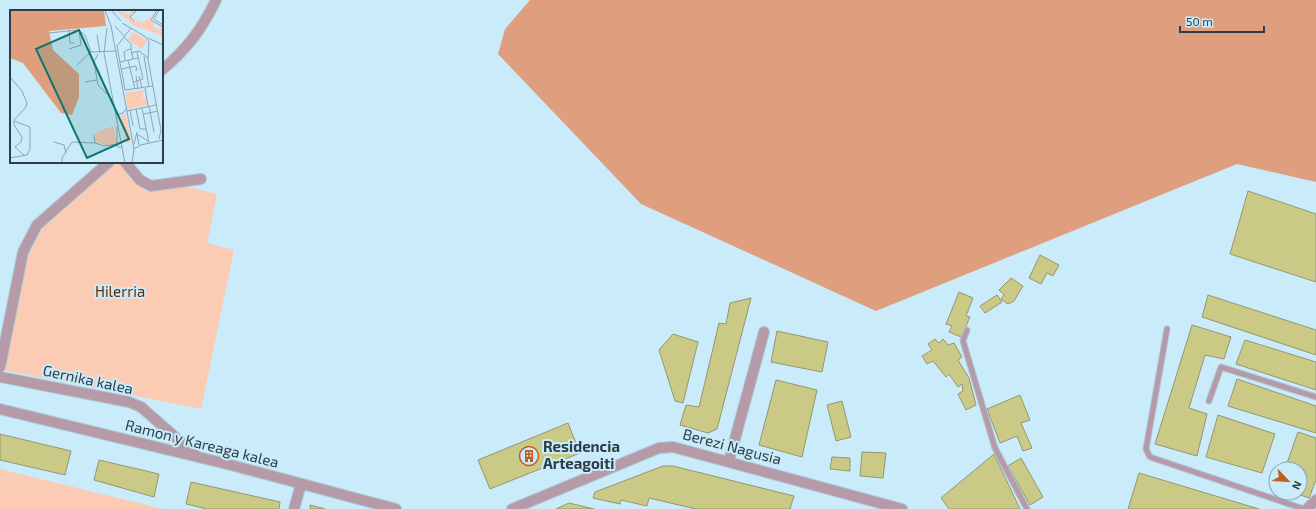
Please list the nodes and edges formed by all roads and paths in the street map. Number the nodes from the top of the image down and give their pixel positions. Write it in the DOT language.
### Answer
graph roads {
  1 [pos="216,0"];
  2 [pos="163,69"];
  3 [pos="108,163"];
  4 [pos="126,163"];
  5 [pos="202,179"];
  6 [pos="1167,329"];
  7 [pos="967,330"];
  8 [pos="764,332"];
  9 [pos="0,367"];
  10 [pos="0,377"];
  11 [pos="1316,397"];
  12 [pos="1209,401"];
  13 [pos="0,409"];
  14 [pos="200,458"];
  15 [pos="729,461"];
  16 [pos="300,484"];
  17 [pos="1316,500"];
  18 [pos="294,509"];
  19 [pos="396,509"];
  20 [pos="513,509"];
  21 [pos="902,509"];
  22 [pos="1027,509"];
  23 [pos="1306,509"];
  1 -- 2 [label="street"];
  3 -- 9 [label="street"];
  4 -- 5 [label="street"];
  6 -- 23 [label="lane"];
  7 -- 22 [label="lane"];
  8 -- 15 [label="street"];
  10 -- 14 [label="street, Gernika kalea"];
  11 -- 12 [label="lane"];
  13 -- 14 [label="street, Ramon y Kareaga kalea"];
  14 -- 16 [label="street, Ramon y Kareaga kalea"];
  15 -- 20 [label="street, Berezi Nagusia"];
  15 -- 21 [label="street, Berezi Nagusia"];
  16 -- 18 [label="street"];
  16 -- 19 [label="street, Ramon y Kareaga kalea"];
  17 -- 23 [label="street"];
}
